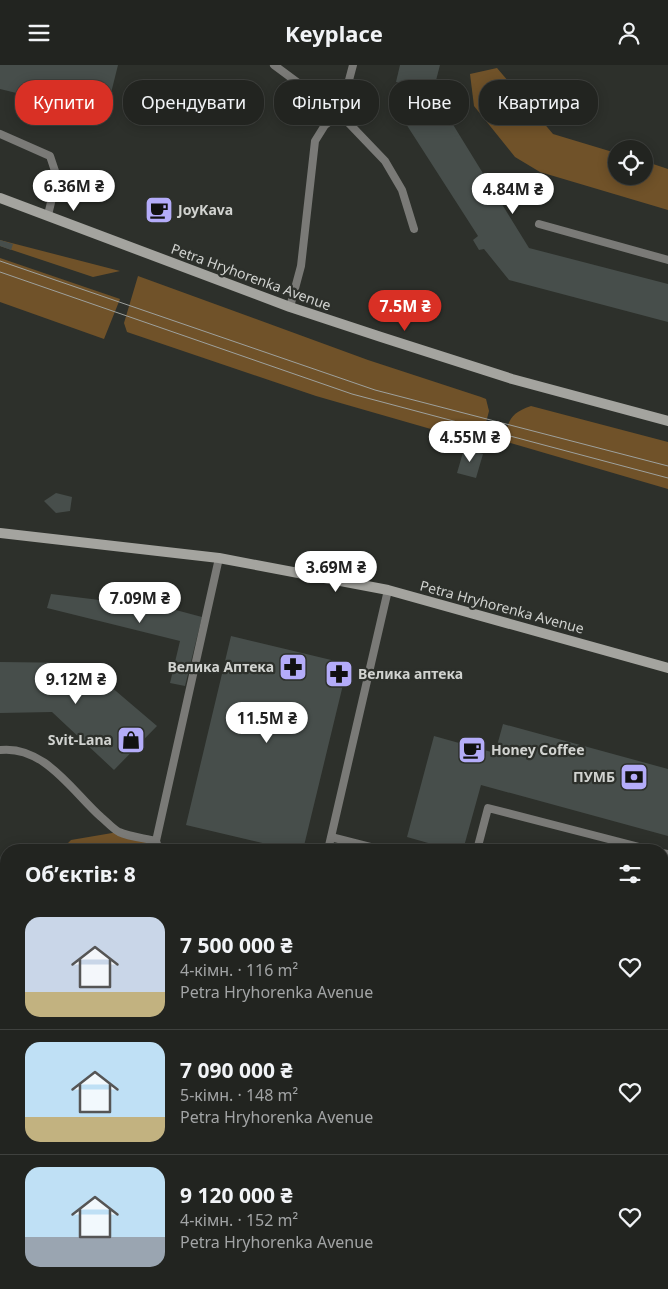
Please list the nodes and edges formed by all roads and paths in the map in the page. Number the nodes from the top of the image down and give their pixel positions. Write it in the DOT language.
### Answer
graph roads {
  1 [pos="274,65"];
  2 [pos="354,65"];
  3 [pos="294,80"];
  4 [pos="350,80"];
  5 [pos="325,125"];
  6 [pos="351,125"];
  7 [pos="0,134"];
  8 [pos="0,198"];
  9 [pos="48,215"];
  10 [pos="539,224"];
  11 [pos="414,229"];
  12 [pos="668,260"];
  13 [pos="290,307"];
  14 [pos="668,421"];
  15 [pos="0,533"];
  16 [pos="219,558"];
  17 [pos="388,590"];
  18 [pos="668,667"];
  19 [pos="0,750"];
  20 [pos="331,837"];
  21 [pos="156,841"];
  22 [pos="157,844"];
  23 [pos="329,844"];
  24 [pos="358,844"];
  25 [pos="479,844"];
  26 [pos="628,844"];
  1 -- 3 [label="lane"];
  2 -- 4 [label="lane"];
  5 -- 13 [label="lane"];
  6 -- 11 [label="lane"];
  7 -- 9 [label="lane"];
  8 -- 9 [label="main road, Petra Hryhorenka Avenue"];
  9 -- 13 [label="main road, Petra Hryhorenka Avenue"];
  10 -- 12 [label="lane"];
  13 -- 14 [label="main road, Petra Hryhorenka Avenue"];
  15 -- 16 [label="main road, Petra Hryhorenka Avenue"];
  16 -- 17 [label="main road, Petra Hryhorenka Avenue"];
  16 -- 21 [label="lane"];
  17 -- 18 [label="main road, Petra Hryhorenka Avenue"];
  17 -- 20 [label="lane"];
  19 -- 21 [label="lane"];
  20 -- 23 [label="lane"];
  20 -- 24 [label="lane"];
  21 -- 22 [label="lane"];
  25 -- 26 [label="lane"];
}
